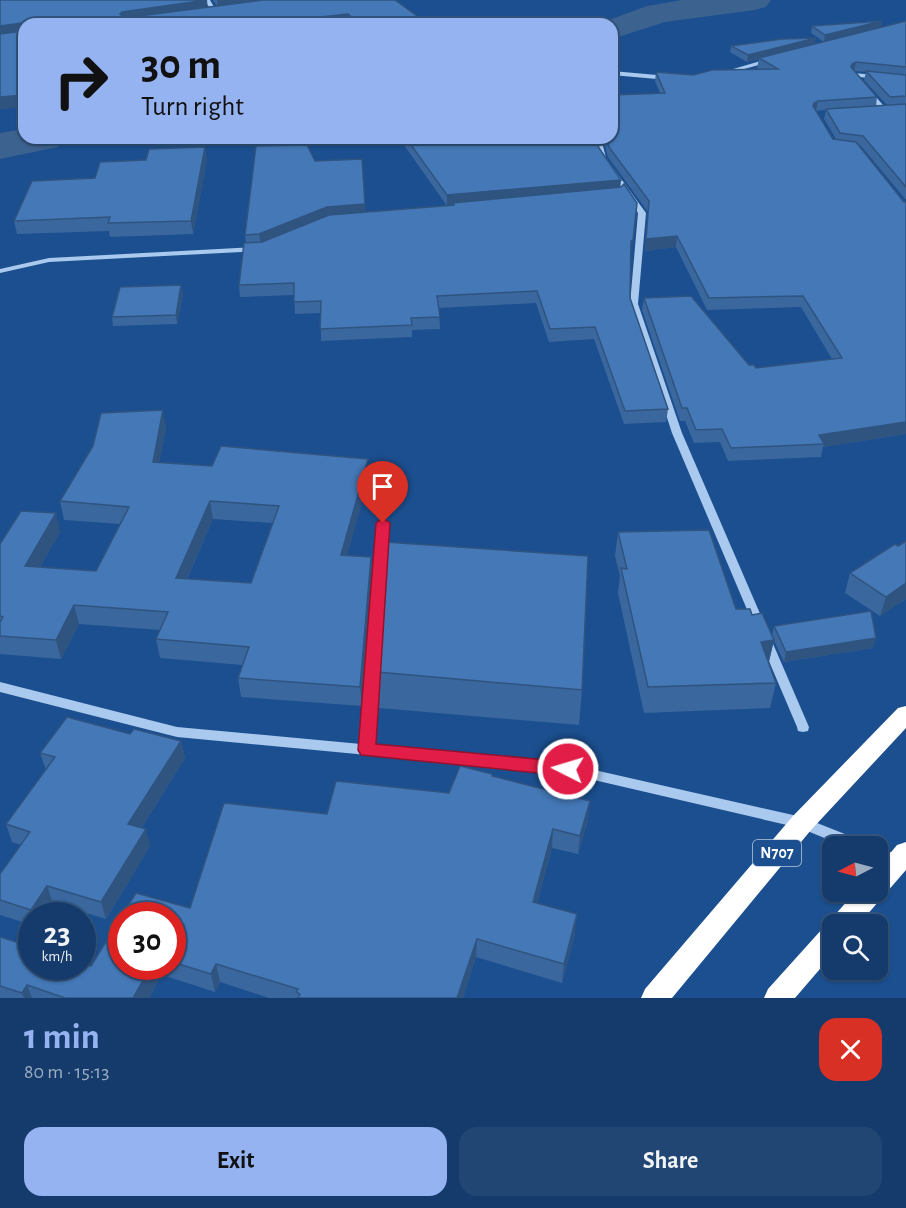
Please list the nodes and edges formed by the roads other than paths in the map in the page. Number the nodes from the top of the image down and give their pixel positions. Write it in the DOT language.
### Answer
graph roads {
  1 [pos="207,0"];
  2 [pos="228,11"];
  3 [pos="216,13"];
  4 [pos="205,14"];
  5 [pos="782,57"];
  6 [pos="618,74"];
  7 [pos="715,75"];
  8 [pos="681,80"];
  9 [pos="906,80"];
  10 [pos="895,110"];
  11 [pos="885,111"];
  12 [pos="873,112"];
  13 [pos="600,144"];
  14 [pos="262,249"];
  15 [pos="0,271"];
  16 [pos="383,523"];
  17 [pos="0,687"];
  18 [pos="906,714"];
  19 [pos="803,727"];
  20 [pos="367,750"];
  21 [pos="801,823"];
  22 [pos="834,836"];
  23 [pos="862,902"];
  24 [pos="852,914"];
  25 [pos="822,947"];
  26 [pos="655,998"];
  27 [pos="778,998"];
  1 -- 3 [label="street"];
  2 -- 3 [label="street"];
  3 -- 4 [label="street"];
  5 -- 7 [label="street"];
  6 -- 8 [label="street"];
  9 -- 11 [label="street"];
  10 -- 11 [label="street"];
  11 -- 12 [label="street"];
  13 -- 19 [label="street"];
  14 -- 15 [label="street"];
  16 -- 20 [label="street"];
  17 -- 20 [label="street"];
  18 -- 21 [label="highway, N707"];
  20 -- 21 [label="street"];
  21 -- 22 [label="street"];
  21 -- 26 [label="highway, N707"];
  23 -- 24 [label="highway"];
  25 -- 27 [label="highway"];
}
